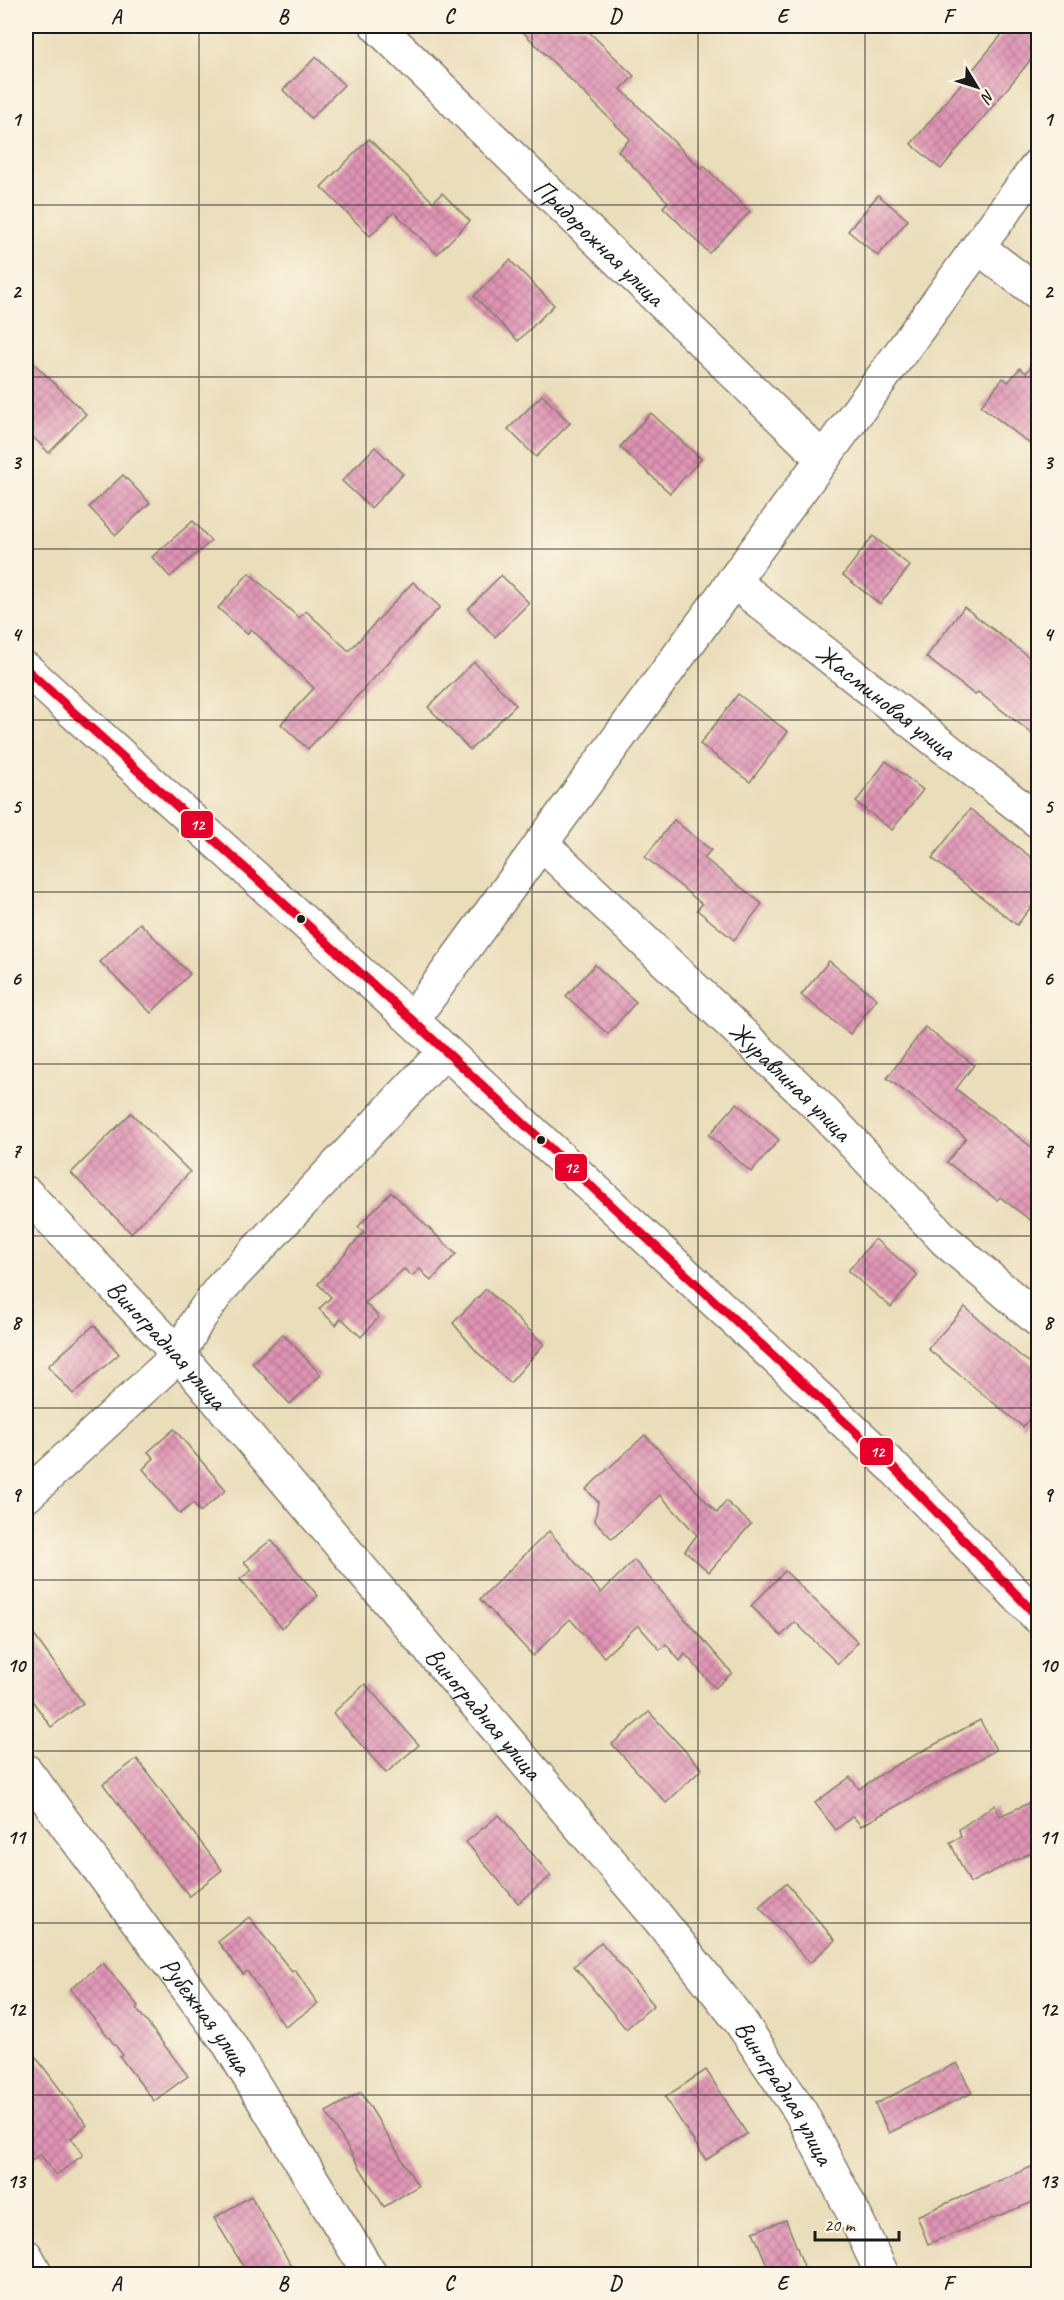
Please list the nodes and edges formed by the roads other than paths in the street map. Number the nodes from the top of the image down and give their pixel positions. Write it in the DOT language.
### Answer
graph roads {
  1 [pos="377,26"];
  2 [pos="1038,165"];
  3 [pos="978,247"];
  4 [pos="1038,293"];
  5 [pos="823,459"];
  6 [pos="734,581"];
  7 [pos="26,669"];
  8 [pos="1038,821"];
  9 [pos="541,843"];
  10 [pos="412,1020"];
  11 [pos="445,1051"];
  12 [pos="26,1193"];
  13 [pos="1038,1320"];
  14 [pos="178,1355"];
  15 [pos="26,1496"];
  16 [pos="1038,1617"];
  17 [pos="26,1771"];
  18 [pos="26,2256"];
  19 [pos="36,2274"];
  20 [pos="369,2274"];
  21 [pos="882,2274"];
  1 -- 5 [label="street, Придорожная улица"];
  2 -- 3 [label="street"];
  3 -- 4 [label="street"];
  3 -- 5 [label="street"];
  5 -- 6 [label="street"];
  6 -- 8 [label="street, Жасминовая улица"];
  6 -- 9 [label="street"];
  7 -- 10 [label="street"];
  9 -- 10 [label="street"];
  9 -- 13 [label="street, Журавлиная улица"];
  10 -- 11 [label="street"];
  11 -- 14 [label="street"];
  11 -- 16 [label="street"];
  12 -- 14 [label="street, Виноградная улица"];
  14 -- 15 [label="street"];
  14 -- 21 [label="street, Виноградная улица"];
  17 -- 20 [label="street, Рубежная улица"];
  18 -- 19 [label="street"];
}
